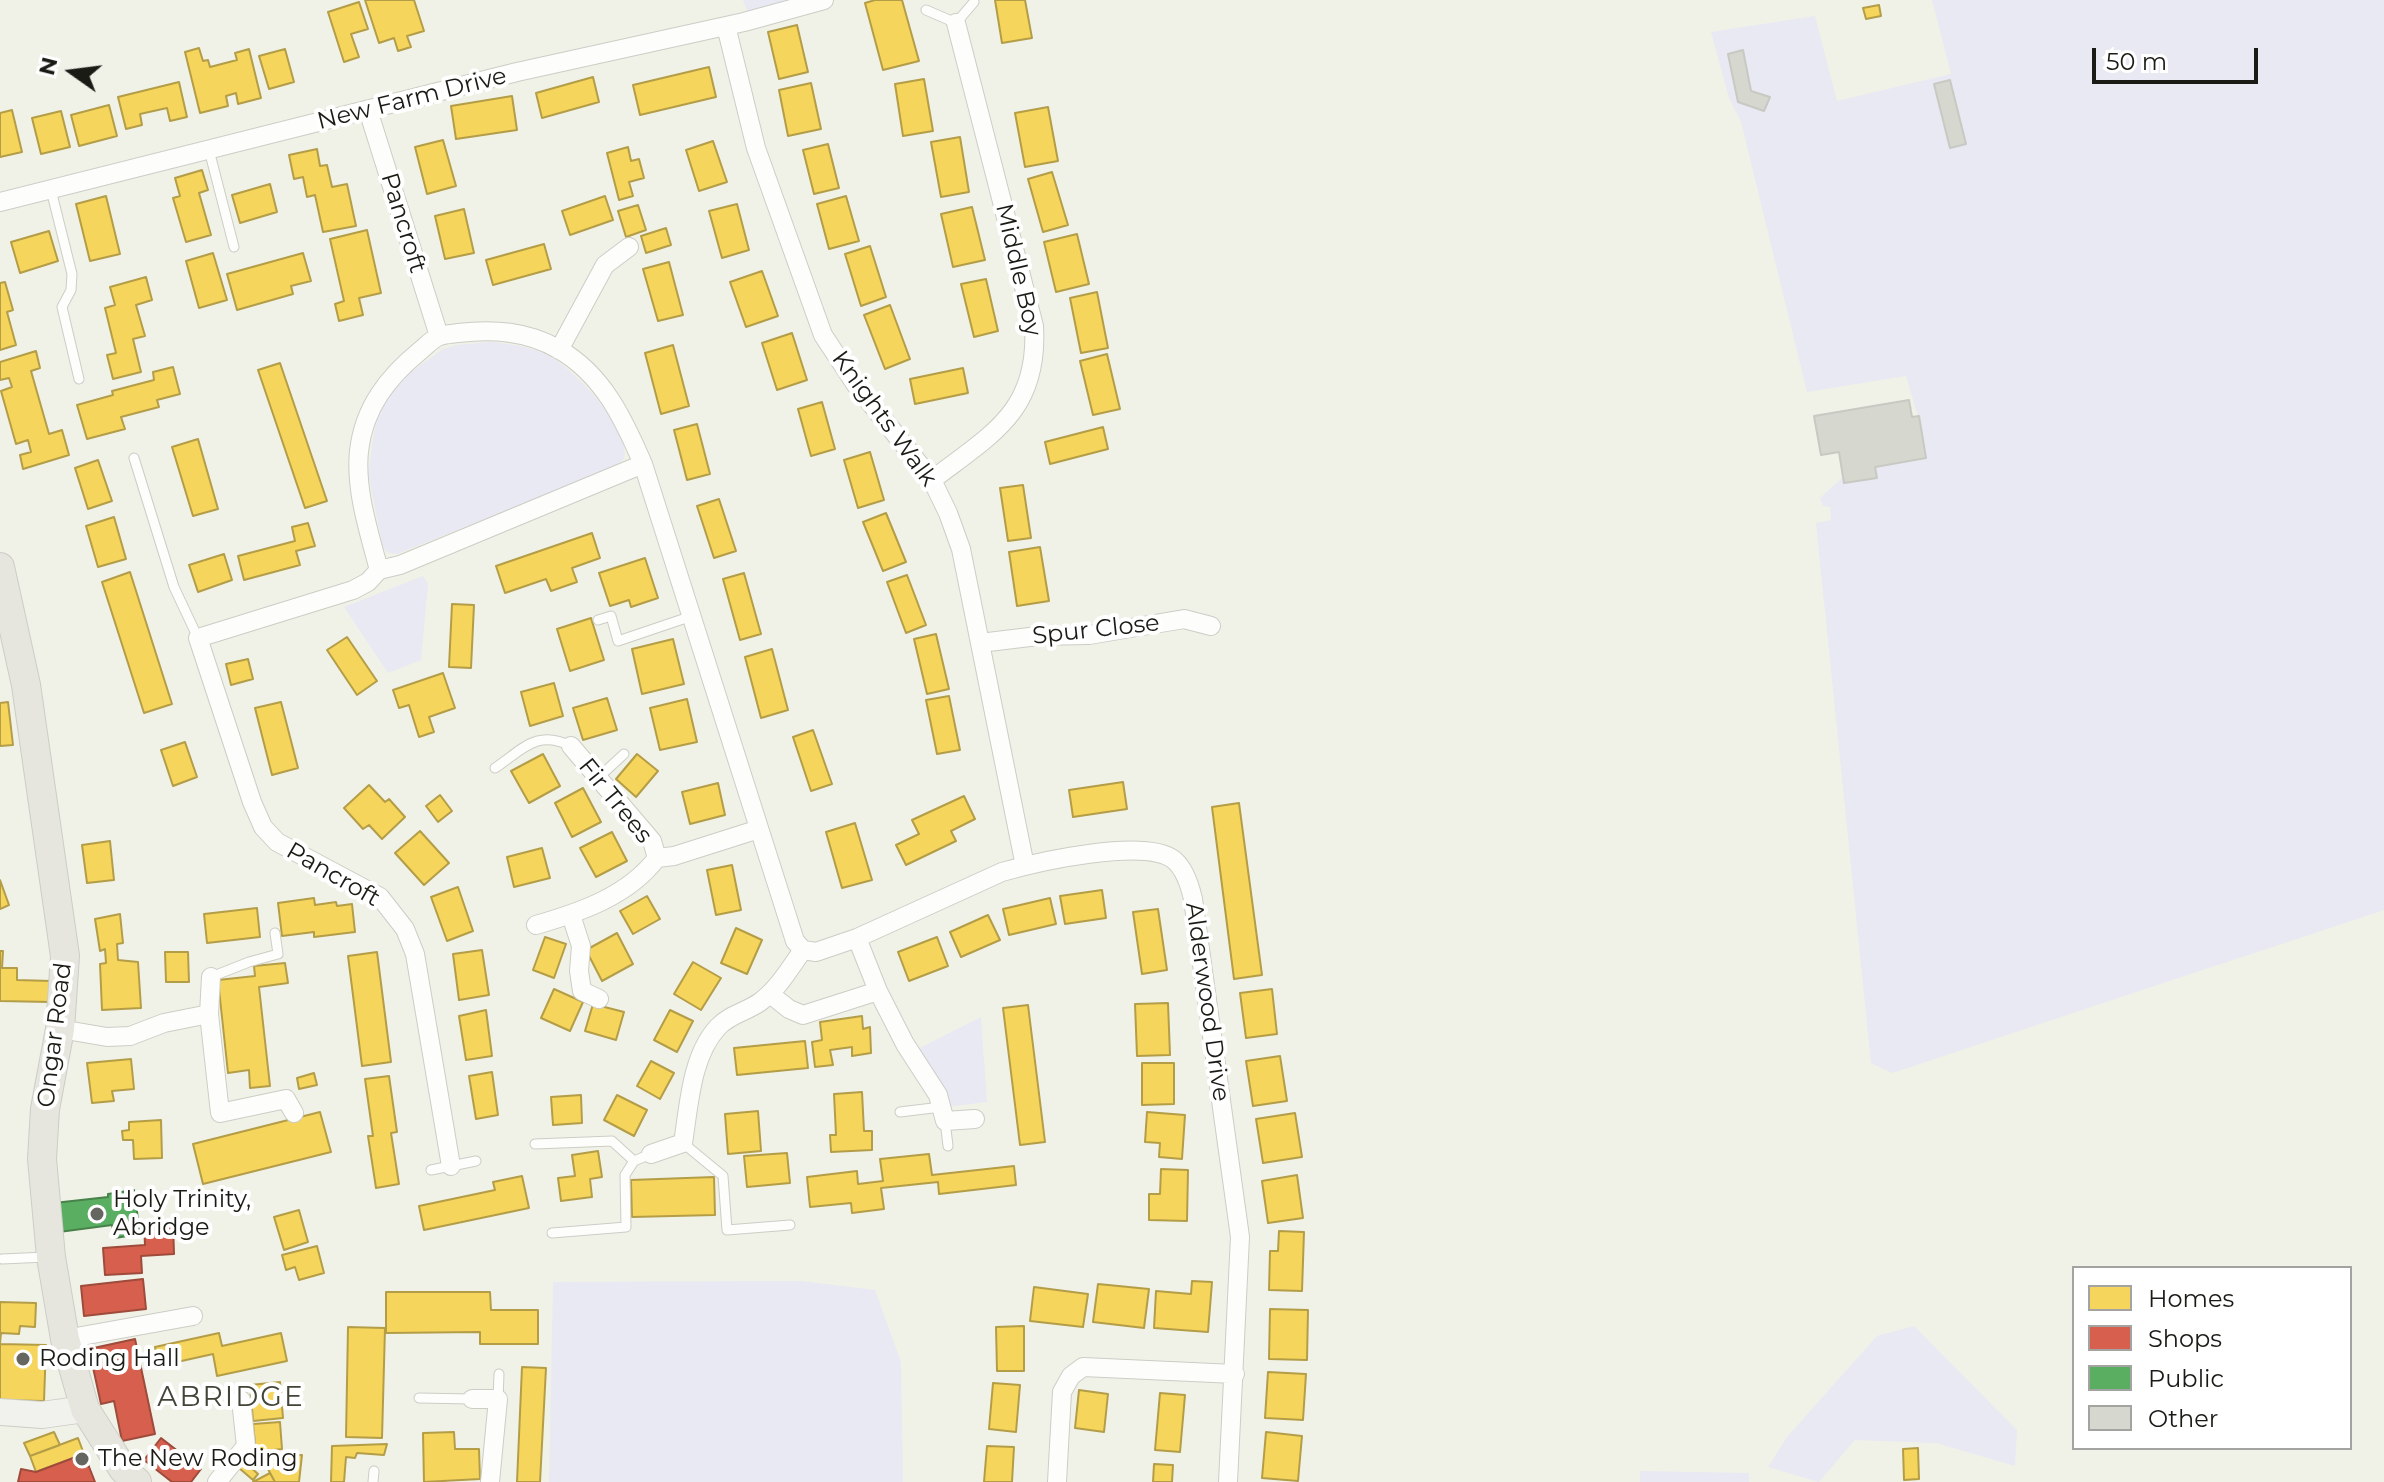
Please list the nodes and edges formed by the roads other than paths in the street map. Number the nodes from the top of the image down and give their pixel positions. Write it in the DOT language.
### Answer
graph roads {
  1 [pos="824,0"];
  2 [pos="974,2"];
  3 [pos="926,10"];
  4 [pos="956,23"];
  5 [pos="726,26"];
  6 [pos="368,110"];
  7 [pos="209,150"];
  8 [pos="50,188"];
  9 [pos="0,202"];
  10 [pos="234,247"];
  11 [pos="629,247"];
  12 [pos="439,336"];
  13 [pos="559,350"];
  14 [pos="79,379"];
  15 [pos="134,458"];
  16 [pos="643,464"];
  17 [pos="932,480"];
  18 [pos="0,567"];
  19 [pos="379,570"];
  20 [pos="692,616"];
  21 [pos="598,620"];
  22 [pos="1211,626"];
  23 [pos="198,638"];
  24 [pos="980,643"];
  25 [pos="571,746"];
  26 [pos="624,754"];
  27 [pos="495,768"];
  28 [pos="598,778"];
  29 [pos="759,829"];
  30 [pos="657,858"];
  31 [pos="1025,866"];
  32 [pos="571,915"];
  33 [pos="536,925"];
  34 [pos="275,933"];
  35 [pos="857,938"];
  36 [pos="803,950"];
  37 [pos="211,977"];
  38 [pos="878,991"];
  39 [pos="770,994"];
  40 [pos="599,999"];
  41 [pos="209,1014"];
  42 [pos="60,1029"];
  43 [pos="900,1112"];
  44 [pos="294,1113"];
  45 [pos="943,1114"];
  46 [pos="975,1119"];
  47 [pos="683,1143"];
  48 [pos="535,1144"];
  49 [pos="948,1146"];
  50 [pos="642,1157"];
  51 [pos="476,1161"];
  52 [pos="451,1166"];
  53 [pos="431,1170"];
  54 [pos="790,1225"];
  55 [pos="552,1233"];
  56 [pos="51,1257"];
  57 [pos="2,1259"];
  58 [pos="193,1316"];
  59 [pos="65,1339"];
  60 [pos="499,1374"];
  61 [pos="1235,1374"];
  62 [pos="419,1398"];
  63 [pos="472,1399"];
  64 [pos="498,1399"];
  65 [pos="241,1400"];
  66 [pos="85,1409"];
  67 [pos="4,1415"];
  68 [pos="374,1471"];
  69 [pos="137,1482"];
  70 [pos="217,1482"];
  71 [pos="373,1482"];
  72 [pos="490,1482"];
  73 [pos="1057,1482"];
  74 [pos="1228,1482"];
  1 -- 5 [label="street, New Farm Drive"];
  2 -- 4 [label="lane"];
  3 -- 4 [label="lane"];
  4 -- 17 [label="street, Middle Boy"];
  5 -- 6 [label="street, New Farm Drive"];
  5 -- 17 [label="street, Knights Walk"];
  6 -- 7 [label="street, New Farm Drive"];
  6 -- 12 [label="street, Pancroft"];
  7 -- 8 [label="street, New Farm Drive"];
  7 -- 10 [label="lane"];
  8 -- 9 [label="street, New Farm Drive"];
  8 -- 14 [label="lane"];
  11 -- 13 [label="street"];
  12 -- 13 [label="street"];
  12 -- 19 [label="street"];
  13 -- 16 [label="street"];
  15 -- 23 [label="lane, Pancroft"];
  16 -- 19 [label="street"];
  16 -- 20 [label="street"];
  17 -- 24 [label="street, Knights Walk"];
  18 -- 42 [label="main road, Ongar Road"];
  19 -- 23 [label="street"];
  20 -- 21 [label="lane"];
  20 -- 29 [label="street"];
  22 -- 24 [label="street, Spur Close"];
  23 -- 52 [label="street, Pancroft"];
  24 -- 31 [label="street, Knights Walk"];
  25 -- 27 [label="lane"];
  25 -- 28 [label="street, Fir Trees"];
  26 -- 28 [label="lane"];
  28 -- 30 [label="street, Fir Trees"];
  29 -- 30 [label="street, Fir Trees"];
  29 -- 36 [label="street"];
  30 -- 32 [label="street, Fir Trees"];
  31 -- 35 [label="street, Alderwood Drive"];
  31 -- 61 [label="street, Alderwood Drive"];
  32 -- 33 [label="street, Fir Trees"];
  32 -- 40 [label="street"];
  34 -- 37 [label="lane"];
  35 -- 36 [label="street, Alderwood Drive"];
  35 -- 38 [label="street"];
  36 -- 39 [label="street"];
  37 -- 41 [label="street"];
  38 -- 39 [label="street"];
  38 -- 45 [label="street"];
  39 -- 47 [label="street"];
  41 -- 42 [label="street"];
  41 -- 44 [label="street"];
  42 -- 56 [label="main road, Ongar Road"];
  43 -- 45 [label="lane"];
  45 -- 46 [label="street"];
  45 -- 49 [label="lane"];
  47 -- 50 [label="street"];
  47 -- 54 [label="lane"];
  48 -- 50 [label="lane"];
  50 -- 55 [label="lane"];
  51 -- 52 [label="lane"];
  52 -- 53 [label="lane"];
  56 -- 57 [label="lane"];
  56 -- 59 [label="main road, Ongar Road"];
  58 -- 59 [label="street"];
  59 -- 66 [label="main road, Ongar Road"];
  60 -- 64 [label="lane"];
  61 -- 73 [label="street"];
  61 -- 74 [label="street, Alderwood Drive"];
  62 -- 63 [label="lane"];
  63 -- 64 [label="street"];
  64 -- 72 [label="street"];
  65 -- 70 [label="street"];
  66 -- 67 [label="main road"];
  66 -- 69 [label="main road, Ongar Road"];
  68 -- 71 [label="lane"];
}
